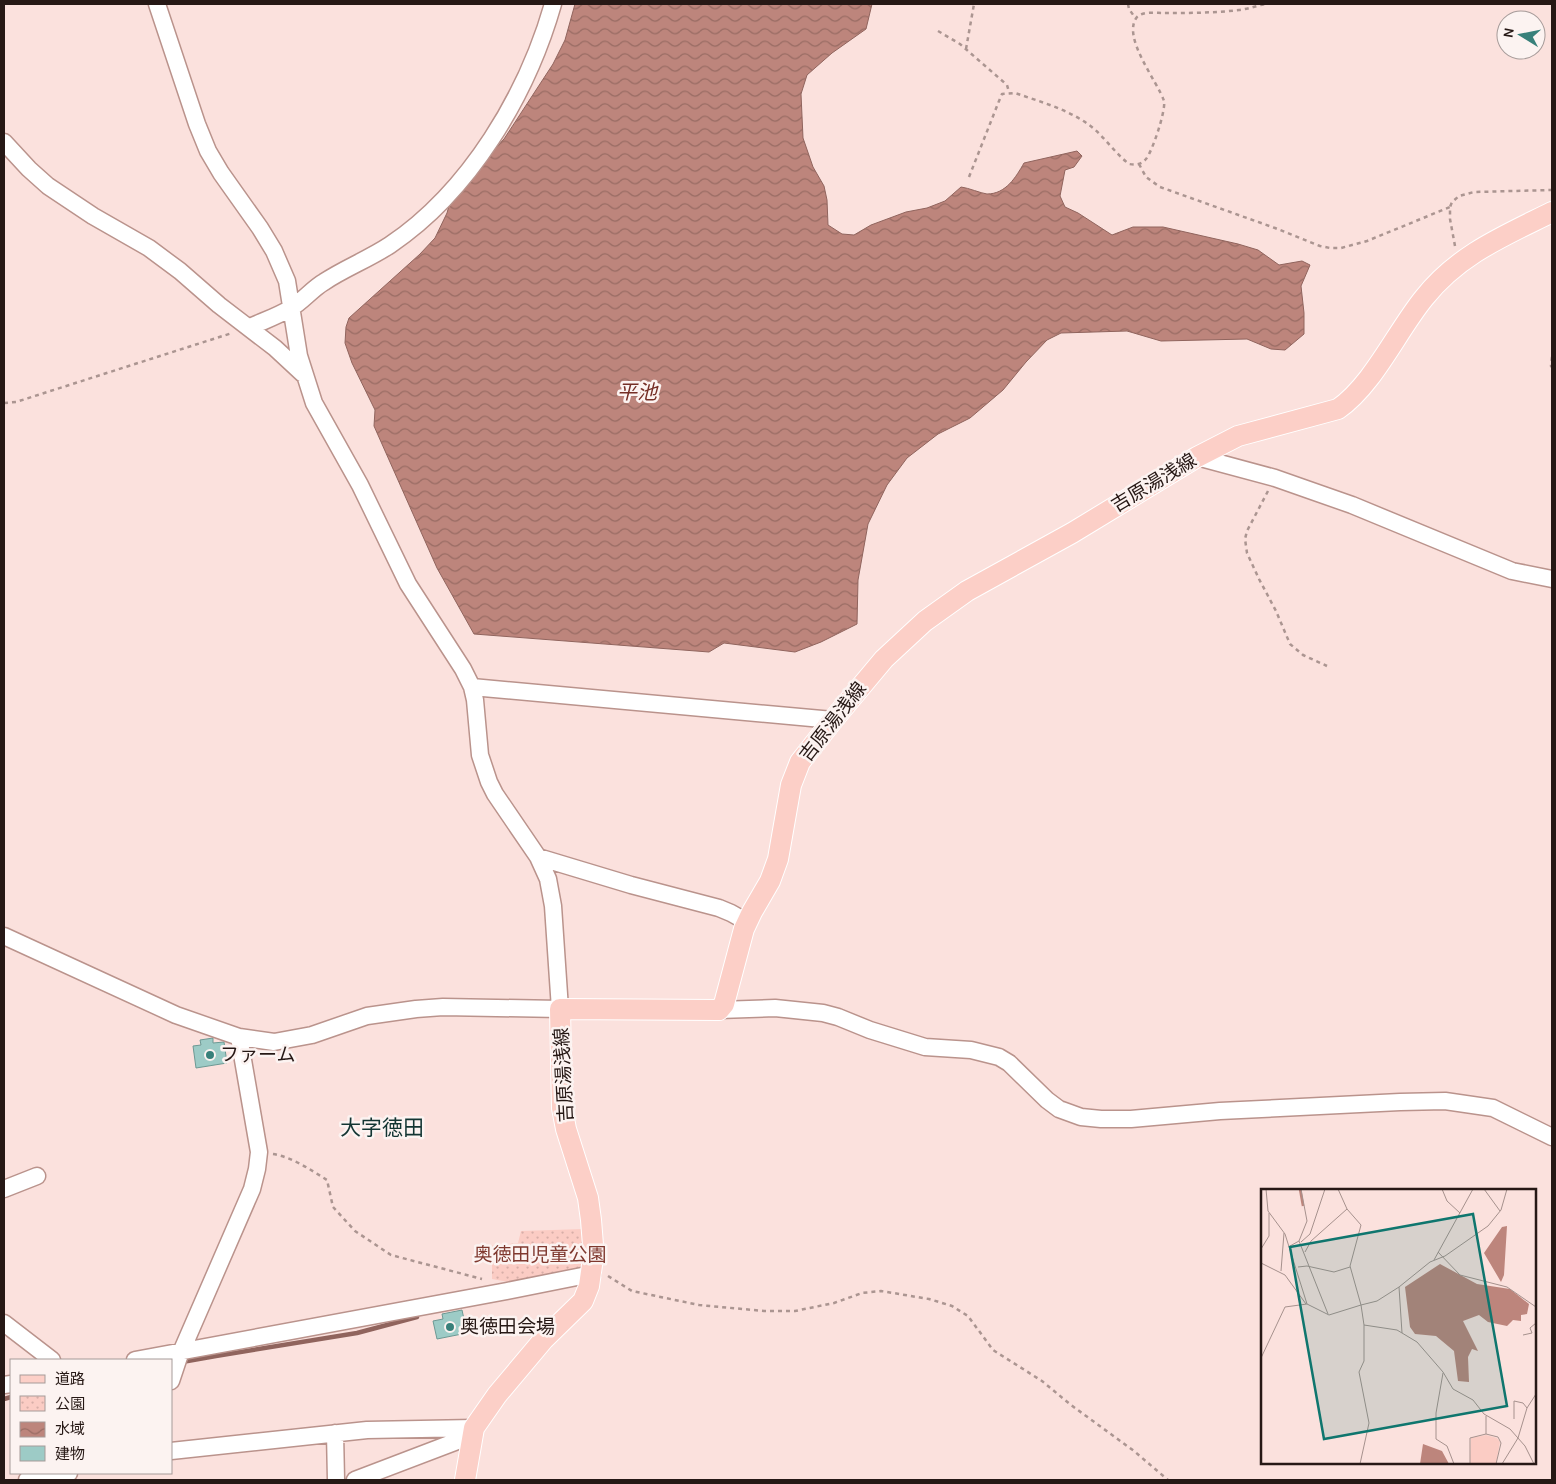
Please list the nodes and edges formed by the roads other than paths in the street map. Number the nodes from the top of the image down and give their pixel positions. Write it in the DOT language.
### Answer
graph roads {
  1 [pos="157,4"];
  2 [pos="552,4"];
  3 [pos="4,142"];
  4 [pos="1552,212"];
  5 [pos="292,308"];
  6 [pos="250,327"];
  7 [pos="304,375"];
  8 [pos="1197,456"];
  9 [pos="1552,579"];
  10 [pos="472,687"];
  11 [pos="833,720"];
  12 [pos="538,857"];
  13 [pos="747,922"];
  14 [pos="4,936"];
  15 [pos="560,1009"];
  16 [pos="719,1010"];
  17 [pos="239,1037"];
  18 [pos="1552,1137"];
  19 [pos="37,1176"];
  20 [pos="4,1189"];
  21 [pos="592,1269"];
  22 [pos="4,1323"];
  23 [pos="182,1352"];
  24 [pos="51,1359"];
  25 [pos="141,1359"];
  26 [pos="172,1377"];
  27 [pos="474,1432"];
  28 [pos="335,1433"];
  29 [pos="172,1447"];
  30 [pos="63,1474"];
  31 [pos="27,1480"];
  32 [pos="336,1480"];
  33 [pos="355,1480"];
  34 [pos="465,1480"];
  1 -- 5 [label="street"];
  2 -- 5 [label="street"];
  3 -- 6 [label="street"];
  4 -- 8 [label="main road, 吉原湯浅線"];
  5 -- 6 [label="street"];
  5 -- 7 [label="street"];
  6 -- 7 [label="street"];
  7 -- 10 [label="street"];
  8 -- 9 [label="street"];
  8 -- 11 [label="main road, 吉原湯浅線"];
  10 -- 11 [label="street"];
  10 -- 12 [label="street"];
  11 -- 13 [label="main road, 吉原湯浅線"];
  12 -- 13 [label="street"];
  12 -- 15 [label="street"];
  13 -- 16 [label="main road, 吉原湯浅線"];
  14 -- 17 [label="street"];
  15 -- 16 [label="main road, 吉原湯浅線"];
  15 -- 17 [label="street"];
  15 -- 21 [label="main road, 吉原湯浅線"];
  16 -- 18 [label="street"];
  17 -- 23 [label="street"];
  19 -- 20 [label="street"];
  21 -- 23 [label="street"];
  21 -- 27 [label="main road, 吉原湯浅線"];
  22 -- 24 [label="street"];
  23 -- 25 [label="street"];
  23 -- 26 [label="street"];
  27 -- 28 [label="street"];
  27 -- 33 [label="street"];
  27 -- 34 [label="main road, 吉原湯浅線"];
  28 -- 29 [label="street"];
  28 -- 32 [label="street"];
  30 -- 31 [label="street"];
}
